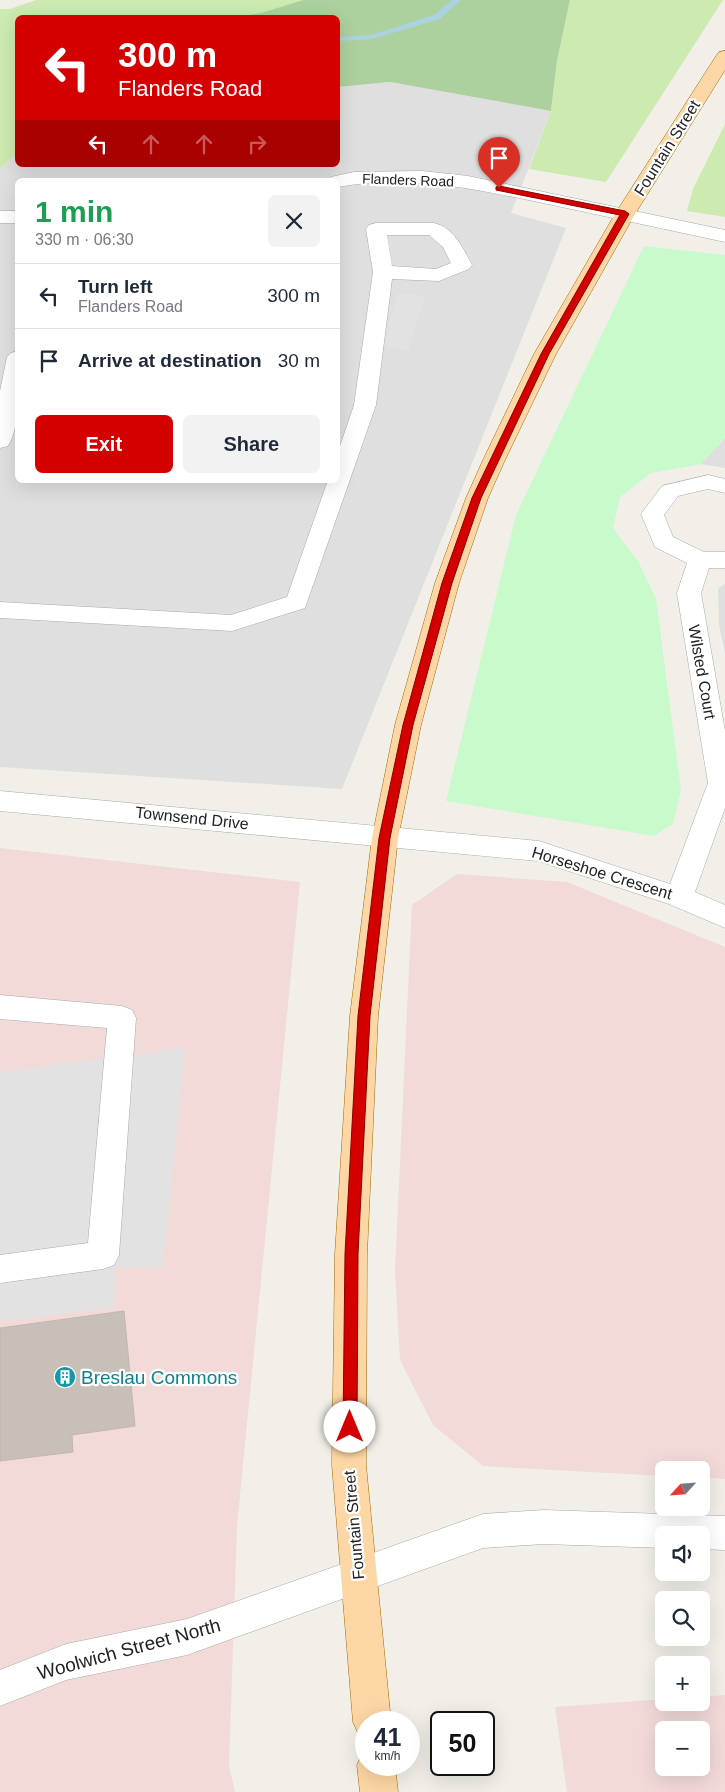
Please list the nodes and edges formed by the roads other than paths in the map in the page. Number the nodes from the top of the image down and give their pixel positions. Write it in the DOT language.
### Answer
graph roads {
  1 [pos="725,56"];
  2 [pos="340,181"];
  3 [pos="625,214"];
  4 [pos="0,217"];
  5 [pos="15,217"];
  6 [pos="725,236"];
  7 [pos="382,272"];
  8 [pos="15,371"];
  9 [pos="0,441"];
  10 [pos="340,477"];
  11 [pos="338,483"];
  12 [pos="725,486"];
  13 [pos="700,560"];
  14 [pos="725,560"];
  15 [pos="0,610"];
  16 [pos="0,802"];
  17 [pos="385,838"];
  18 [pos="679,897"];
  19 [pos="725,917"];
  20 [pos="0,1007"];
  21 [pos="0,1269"];
  22 [pos="725,1533"];
  23 [pos="359,1575"];
  24 [pos="0,1688"];
  25 [pos="371,1711"];
  26 [pos="377,1776"];
  27 [pos="379,1792"];
  1 -- 3 [label="main road, Fountain Street"];
  2 -- 3 [label="street, Flanders Road"];
  3 -- 6 [label="street"];
  3 -- 17 [label="main road, Fountain Street"];
  4 -- 5 [label="street"];
  7 -- 10 [label="street"];
  8 -- 9 [label="street"];
  11 -- 15 [label="street"];
  12 -- 13 [label="street"];
  13 -- 14 [label="street"];
  13 -- 18 [label="street, Wilsted Court"];
  16 -- 17 [label="street, Townsend Drive"];
  17 -- 18 [label="street, Horseshoe Crescent"];
  17 -- 23 [label="main road, Fountain Street"];
  18 -- 19 [label="street, Horseshoe Crescent"];
  20 -- 21 [label="street"];
  22 -- 23 [label="street, Woolwich Street North"];
  23 -- 24 [label="street, Woolwich Street North"];
  23 -- 25 [label="main road, Fountain Street"];
  26 -- 27 [label="main road"];
}
